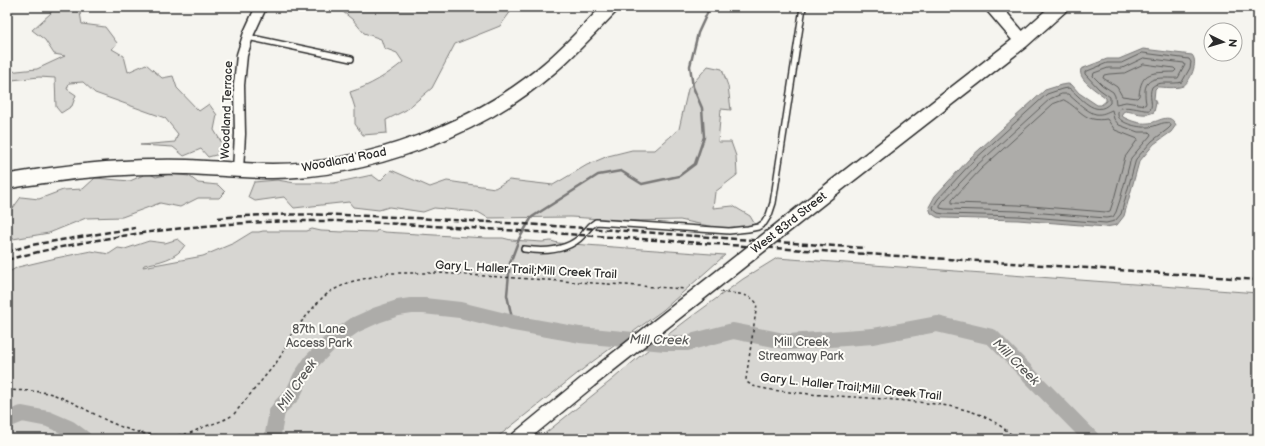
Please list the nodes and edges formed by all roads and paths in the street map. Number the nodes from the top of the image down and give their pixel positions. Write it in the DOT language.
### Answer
graph roads {
  1 [pos="261,7"];
  2 [pos="611,7"];
  3 [pos="803,7"];
  4 [pos="993,7"];
  5 [pos="1060,7"];
  6 [pos="247,37"];
  7 [pos="1022,40"];
  8 [pos="352,59"];
  9 [pos="238,170"];
  10 [pos="7,182"];
  11 [pos="524,249"];
  12 [pos="686,289"];
  13 [pos="717,292"];
  14 [pos="7,390"];
  15 [pos="518,439"];
  16 [pos="1016,439"];
  1 -- 6 [label="street, Woodland Terrace"];
  2 -- 9 [label="main road, Woodland Road"];
  3 -- 11 [label="lane"];
  4 -- 7 [label="main road"];
  5 -- 7 [label="main road, West 83rd Street"];
  6 -- 8 [label="lane"];
  6 -- 9 [label="street, Woodland Terrace"];
  7 -- 15 [label="main road, West 83rd Street, bridge"];
  9 -- 10 [label="main road, Woodland Road"];
  12 -- 14 [label="path, Gary L. Haller Trail;Mill Creek Trail"];
  13 -- 16 [label="path, Gary L. Haller Trail;Mill Creek Trail"];
}
